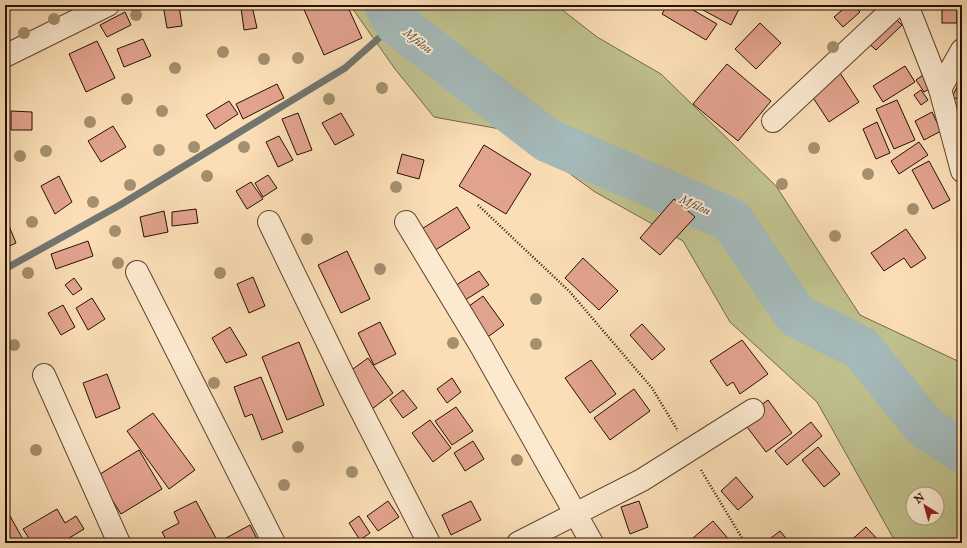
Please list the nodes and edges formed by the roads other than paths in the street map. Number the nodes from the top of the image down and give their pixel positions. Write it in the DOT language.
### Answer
graph roads {
  1 [pos="108,5"];
  2 [pos="897,5"];
  3 [pos="907,5"];
  4 [pos="962,50"];
  5 [pos="5,56"];
  6 [pos="940,89"];
  7 [pos="773,122"];
  8 [pos="962,171"];
  9 [pos="269,222"];
  10 [pos="406,222"];
  11 [pos="137,272"];
  12 [pos="44,375"];
  13 [pos="753,410"];
  14 [pos="576,513"];
  15 [pos="119,543"];
  16 [pos="274,543"];
  17 [pos="429,543"];
  18 [pos="518,543"];
  19 [pos="592,543"];
  1 -- 5 [label="street"];
  2 -- 7 [label="street"];
  3 -- 6 [label="street"];
  4 -- 6 [label="street"];
  6 -- 8 [label="street"];
  9 -- 17 [label="street"];
  10 -- 14 [label="street"];
  11 -- 16 [label="street"];
  12 -- 15 [label="street"];
  13 -- 14 [label="street"];
  14 -- 18 [label="street"];
  14 -- 19 [label="street"];
}
